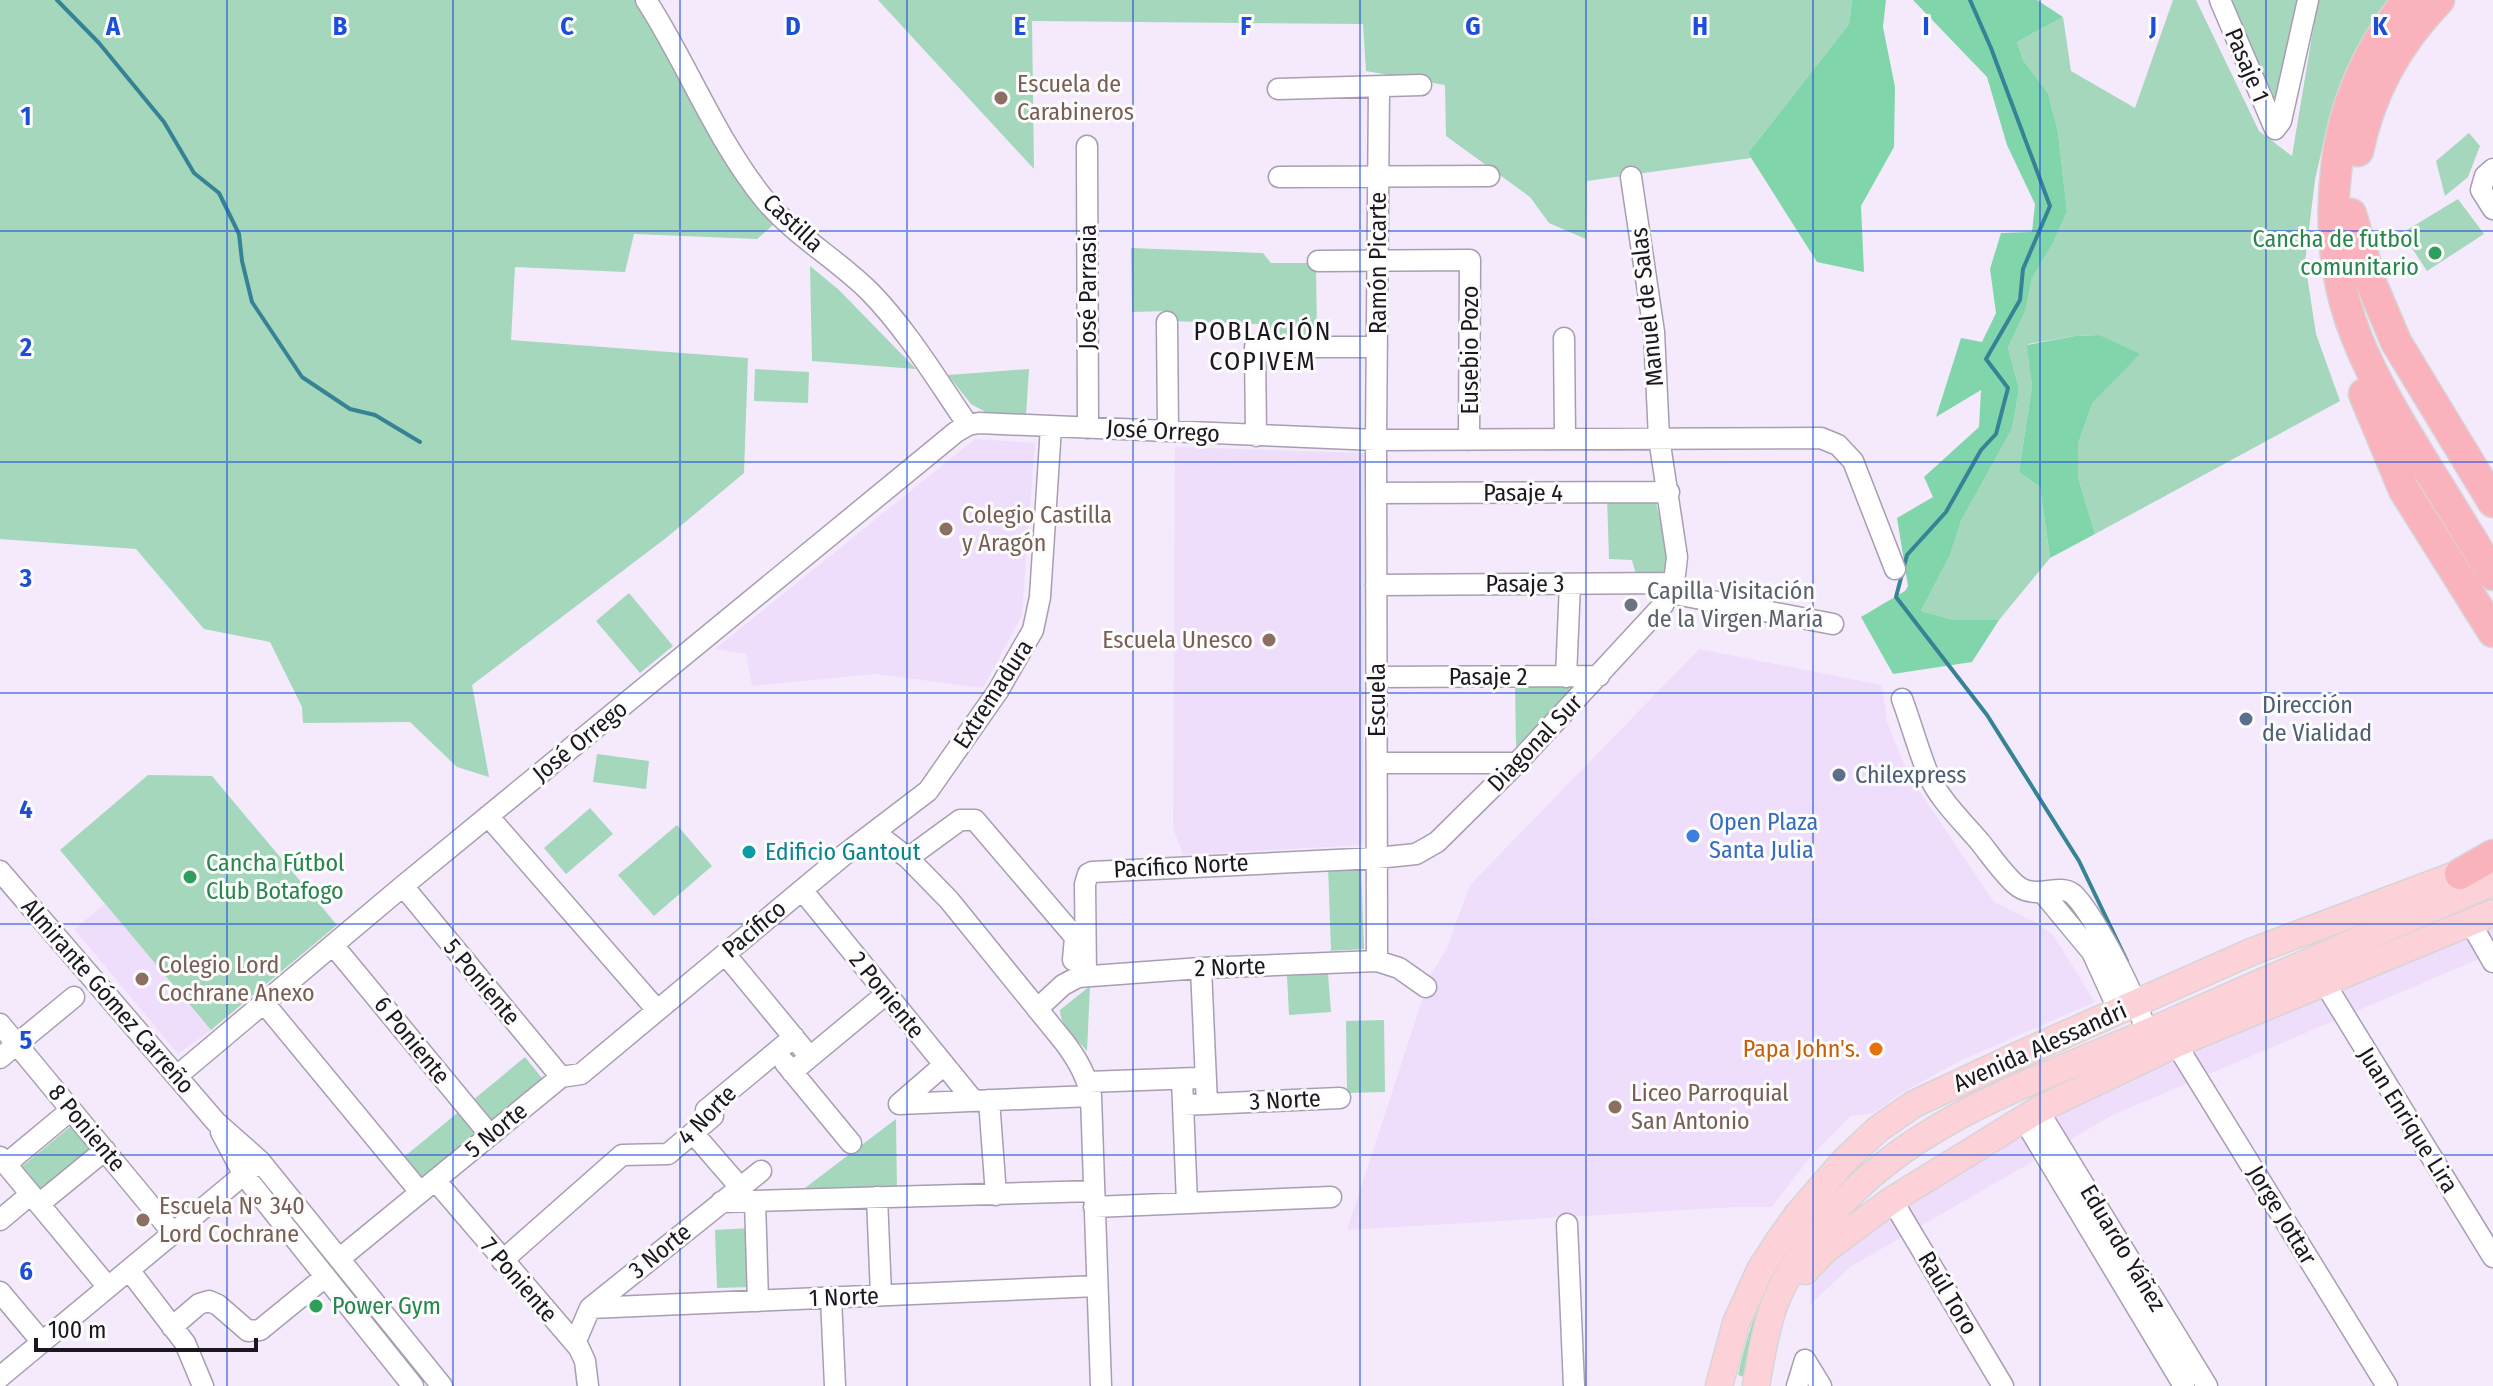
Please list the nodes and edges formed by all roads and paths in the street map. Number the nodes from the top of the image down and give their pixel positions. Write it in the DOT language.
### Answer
graph roads {
  1 [pos="646,0"];
  2 [pos="2220,0"];
  3 [pos="2308,0"];
  4 [pos="2408,0"];
  5 [pos="2439,0"];
  6 [pos="1421,85"];
  7 [pos="1379,87"];
  8 [pos="1278,89"];
  9 [pos="1087,146"];
  10 [pos="2493,169"];
  11 [pos="1378,176"];
  12 [pos="1489,176"];
  13 [pos="1279,177"];
  14 [pos="1631,177"];
  15 [pos="2489,203"];
  16 [pos="2351,214"];
  17 [pos="1318,261"];
  18 [pos="1378,262"];
  19 [pos="2342,295"];
  20 [pos="1167,322"];
  21 [pos="1564,338"];
  22 [pos="1377,347"];
  23 [pos="968,425"];
  24 [pos="1051,427"];
  25 [pos="1088,428"];
  26 [pos="1168,431"];
  27 [pos="1256,436"];
  28 [pos="1565,438"];
  29 [pos="1659,438"];
  30 [pos="1376,440"];
  31 [pos="1469,440"];
  32 [pos="1669,492"];
  33 [pos="1376,493"];
  34 [pos="2493,502"];
  35 [pos="2493,542"];
  36 [pos="1895,569"];
  37 [pos="2493,575"];
  38 [pos="1570,584"];
  39 [pos="1376,585"];
  40 [pos="1672,588"];
  41 [pos="1833,624"];
  42 [pos="2493,632"];
  43 [pos="1599,676"];
  44 [pos="1377,677"];
  45 [pos="1566,677"];
  46 [pos="1902,699"];
  47 [pos="1377,763"];
  48 [pos="1517,763"];
  49 [pos="488,816"];
  50 [pos="874,832"];
  51 [pos="2493,857"];
  52 [pos="908,858"];
  53 [pos="1377,858"];
  54 [pos="0,871"];
  55 [pos="2460,874"];
  56 [pos="2493,882"];
  57 [pos="403,886"];
  58 [pos="802,890"];
  59 [pos="2482,917"];
  60 [pos="333,945"];
  61 [pos="725,954"];
  62 [pos="1377,961"];
  63 [pos="2493,962"];
  64 [pos="1201,968"];
  65 [pos="1078,978"];
  66 [pos="2324,982"];
  67 [pos="1426,987"];
  68 [pos="886,994"];
  69 [pos="74,997"];
  70 [pos="264,1003"];
  71 [pos="2128,1008"];
  72 [pos="1037,1009"];
  73 [pos="657,1010"];
  74 [pos="0,1024"];
  75 [pos="2148,1033"];
  76 [pos="794,1037"];
  77 [pos="17,1044"];
  78 [pos="2176,1044"];
  79 [pos="776,1053"];
  80 [pos="810,1057"];
  81 [pos="0,1058"];
  82 [pos="2140,1060"];
  83 [pos="944,1065"];
  84 [pos="792,1072"];
  85 [pos="177,1076"];
  86 [pos="561,1077"];
  87 [pos="1206,1078"];
  88 [pos="1182,1079"];
  89 [pos="1089,1089"];
  90 [pos="1340,1098"];
  91 [pos="981,1100"];
  92 [pos="1207,1104"];
  93 [pos="1914,1104"];
  94 [pos="1183,1105"];
  95 [pos="71,1110"];
  96 [pos="2030,1114"];
  97 [pos="216,1122"];
  98 [pos="693,1133"];
  99 [pos="490,1135"];
  100 [pos="851,1143"];
  101 [pos="105,1150"];
  102 [pos="3,1160"];
  103 [pos="260,1161"];
  104 [pos="761,1171"];
  105 [pos="1876,1171"];
  106 [pos="1935,1173"];
  107 [pos="244,1175"];
  108 [pos="428,1186"];
  109 [pos="747,1194"];
  110 [pos="996,1195"];
  111 [pos="877,1197"];
  112 [pos="1331,1197"];
  113 [pos="35,1199"];
  114 [pos="1094,1199"];
  115 [pos="1892,1200"];
  116 [pos="1187,1203"];
  117 [pos="0,1220"];
  118 [pos="1567,1224"];
  119 [pos="173,1233"];
  120 [pos="2493,1257"];
  121 [pos="339,1259"];
  122 [pos="502,1261"];
  123 [pos="129,1270"];
  124 [pos="325,1277"];
  125 [pos="1097,1286"];
  126 [pos="108,1287"];
  127 [pos="0,1292"];
  128 [pos="881,1295"];
  129 [pos="831,1298"];
  130 [pos="758,1301"];
  131 [pos="1775,1303"];
  132 [pos="590,1308"];
  133 [pos="172,1327"];
  134 [pos="42,1342"];
  135 [pos="575,1343"];
  136 [pos="0,1377"];
  137 [pos="203,1386"];
  138 [pos="413,1386"];
  139 [pos="442,1386"];
  140 [pos="588,1386"];
  141 [pos="835,1386"];
  142 [pos="1101,1386"];
  143 [pos="1574,1386"];
  144 [pos="1719,1386"];
  145 [pos="1756,1386"];
  146 [pos="1797,1386"];
  147 [pos="1821,1386"];
  148 [pos="2003,1386"];
  149 [pos="2184,1386"];
  150 [pos="2207,1386"];
  151 [pos="2387,1386"];
  1 -- 23 [label="street, Castilla"];
  2 -- 3 [label="street, Pasaje 1"];
  4 -- 19 [label="highway"];
  5 -- 16 [label="highway"];
  6 -- 7 [label="street"];
  7 -- 8 [label="street"];
  7 -- 11 [label="street, Ramón Picarte"];
  9 -- 25 [label="street, José Parrasia"];
  10 -- 15 [label="street"];
  11 -- 12 [label="street"];
  11 -- 13 [label="street"];
  11 -- 18 [label="street, Ramón Picarte"];
  14 -- 29 [label="street, Manuel de Salas"];
  16 -- 34 [label="highway"];
  16 -- 35 [label="highway"];
  17 -- 18 [label="street"];
  18 -- 22 [label="street, Ramón Picarte"];
  18 -- 31 [label="street, Eusebio Pozo"];
  19 -- 37 [label="highway"];
  19 -- 42 [label="highway"];
  20 -- 26 [label="street"];
  21 -- 28 [label="street"];
  22 -- 27 [label="street"];
  22 -- 30 [label="street, Ramón Picarte"];
  23 -- 24 [label="street, José Orrego"];
  23 -- 49 [label="street, José Orrego"];
  24 -- 25 [label="street, José Orrego"];
  24 -- 50 [label="street, Extremadura"];
  25 -- 26 [label="street, José Orrego"];
  26 -- 27 [label="street, José Orrego"];
  27 -- 30 [label="street, José Orrego"];
  28 -- 29 [label="street, José Orrego"];
  28 -- 31 [label="street, José Orrego"];
  29 -- 32 [label="street"];
  29 -- 36 [label="street, José Orrego"];
  30 -- 31 [label="street, José Orrego"];
  30 -- 33 [label="street, Escuela"];
  32 -- 33 [label="street, Pasaje 4"];
  32 -- 40 [label="street"];
  33 -- 39 [label="street, Escuela"];
  38 -- 39 [label="street, Pasaje 3"];
  38 -- 40 [label="street, Pasaje 3"];
  38 -- 45 [label="street"];
  39 -- 44 [label="street, Escuela"];
  40 -- 41 [label="street"];
  40 -- 43 [label="street, Diagonal Sur"];
  43 -- 45 [label="street, Pasaje 2"];
  43 -- 48 [label="street, Diagonal Sur"];
  44 -- 45 [label="street, Pasaje 2"];
  44 -- 47 [label="street, Escuela"];
  46 -- 71 [label="street"];
  47 -- 48 [label="street"];
  47 -- 53 [label="street, Escuela"];
  48 -- 53 [label="street, Diagonal Sur"];
  49 -- 57 [label="street"];
  49 -- 73 [label="street"];
  50 -- 52 [label="street"];
  50 -- 58 [label="street, Pacífico"];
  51 -- 55 [label="highway"];
  52 -- 65 [label="street"];
  52 -- 72 [label="street"];
  53 -- 62 [label="street, Escuela"];
  53 -- 65 [label="street, Pacífico Norte"];
  54 -- 85 [label="street, Almirante Gómez Carreño"];
  55 -- 71 [label="main road, Avenida Alessandri"];
  56 -- 75 [label="main road, Avenida Alessandri"];
  57 -- 60 [label="street"];
  57 -- 86 [label="street, 5 Poniente"];
  58 -- 61 [label="street, Pacífico"];
  58 -- 68 [label="street, 2 Poniente"];
  59 -- 63 [label="street"];
  59 -- 66 [label="main road"];
  60 -- 70 [label="street"];
  60 -- 99 [label="street, 6 Poniente"];
  61 -- 73 [label="street, Pacífico"];
  61 -- 76 [label="street"];
  62 -- 64 [label="street, 2 Norte"];
  62 -- 67 [label="street, 2 Norte"];
  64 -- 65 [label="street, 2 Norte"];
  64 -- 87 [label="street"];
  65 -- 72 [label="street"];
  66 -- 78 [label="main road"];
  66 -- 120 [label="street, Juan Enrique Lira"];
  68 -- 80 [label="street"];
  68 -- 83 [label="street, 2 Poniente"];
  69 -- 77 [label="street"];
  70 -- 85 [label="street"];
  70 -- 108 [label="street, 7 Poniente"];
  71 -- 75 [label="street"];
  71 -- 93 [label="main road, Avenida Alessandri"];
  72 -- 89 [label="street"];
  73 -- 86 [label="street, 5 Norte"];
  74 -- 77 [label="street, 8 Poniente"];
  75 -- 82 [label="street"];
  75 -- 105 [label="main road, Avenida Alessandri"];
  76 -- 79 [label="street, 4 Norte"];
  76 -- 80 [label="street"];
  77 -- 81 [label="street"];
  77 -- 95 [label="street, 8 Poniente"];
  78 -- 82 [label="main road"];
  78 -- 151 [label="street, Jorge Jottar"];
  79 -- 84 [label="street"];
  79 -- 98 [label="street, 4 Norte"];
  80 -- 84 [label="street"];
  82 -- 96 [label="main road"];
  83 -- 91 [label="street, 2 Poniente"];
  83 -- 91 [label="street"];
  84 -- 100 [label="street"];
  85 -- 97 [label="street, Almirante Gómez Carreño"];
  86 -- 99 [label="street, 5 Norte"];
  87 -- 88 [label="street"];
  87 -- 92 [label="street"];
  88 -- 89 [label="street"];
  88 -- 94 [label="street"];
  89 -- 91 [label="street"];
  89 -- 114 [label="street"];
  90 -- 92 [label="street, 3 Norte"];
  91 -- 110 [label="street"];
  92 -- 94 [label="street, 3 Norte"];
  93 -- 105 [label="main road"];
  93 -- 144 [label="main road, Avenida Alessandri"];
  94 -- 116 [label="street"];
  95 -- 101 [label="street, 8 Poniente"];
  95 -- 102 [label="street"];
  96 -- 106 [label="main road"];
  96 -- 149 [label="street, Eduardo Yáñez"];
  96 -- 150 [label="street, Eduardo Yáñez"];
  97 -- 103 [label="street, Almirante Gómez Carreño"];
  97 -- 107 [label="street, Almirante Gómez Carreño"];
  98 -- 109 [label="street"];
  98 -- 122 [label="street, 4 Norte"];
  99 -- 108 [label="street, 5 Norte"];
  101 -- 113 [label="street"];
  101 -- 119 [label="street, 8 Poniente"];
  102 -- 113 [label="street"];
  103 -- 107 [label="street"];
  103 -- 121 [label="street, Almirante Gómez Carreño"];
  104 -- 109 [label="street"];
  105 -- 106 [label="main road"];
  105 -- 131 [label="main road, Avenida Alessandri"];
  106 -- 115 [label="main road"];
  107 -- 119 [label="street"];
  107 -- 124 [label="street, Almirante Gómez Carreño"];
  108 -- 121 [label="street, 5 Norte"];
  108 -- 122 [label="street, 7 Poniente"];
  109 -- 111 [label="street"];
  109 -- 130 [label="street"];
  109 -- 132 [label="street, 3 Norte"];
  110 -- 111 [label="street"];
  110 -- 114 [label="street"];
  111 -- 128 [label="street"];
  112 -- 116 [label="street"];
  113 -- 117 [label="street"];
  113 -- 126 [label="street"];
  114 -- 116 [label="street"];
  114 -- 125 [label="street"];
  115 -- 131 [label="main road"];
  115 -- 148 [label="street, Raúl Toro"];
  118 -- 143 [label="street"];
  119 -- 123 [label="street"];
  121 -- 139 [label="street, Almirante Gómez Carreño"];
  122 -- 135 [label="street, 7 Poniente"];
  123 -- 126 [label="street"];
  123 -- 133 [label="street"];
  124 -- 133 [label="street"];
  124 -- 138 [label="street, Almirante Gómez Carreño"];
  125 -- 128 [label="street, 1 Norte"];
  125 -- 142 [label="street"];
  126 -- 134 [label="street"];
  127 -- 134 [label="street"];
  128 -- 129 [label="street, 1 Norte"];
  129 -- 130 [label="street, 1 Norte"];
  129 -- 141 [label="street"];
  130 -- 132 [label="street, 1 Norte"];
  131 -- 145 [label="main road, Avenida Alessandri"];
  132 -- 135 [label="street, 3 Norte"];
  133 -- 137 [label="street"];
  134 -- 136 [label="street"];
  135 -- 140 [label="street, 7 Poniente"];
  146 -- 147 [label="street"];
}
